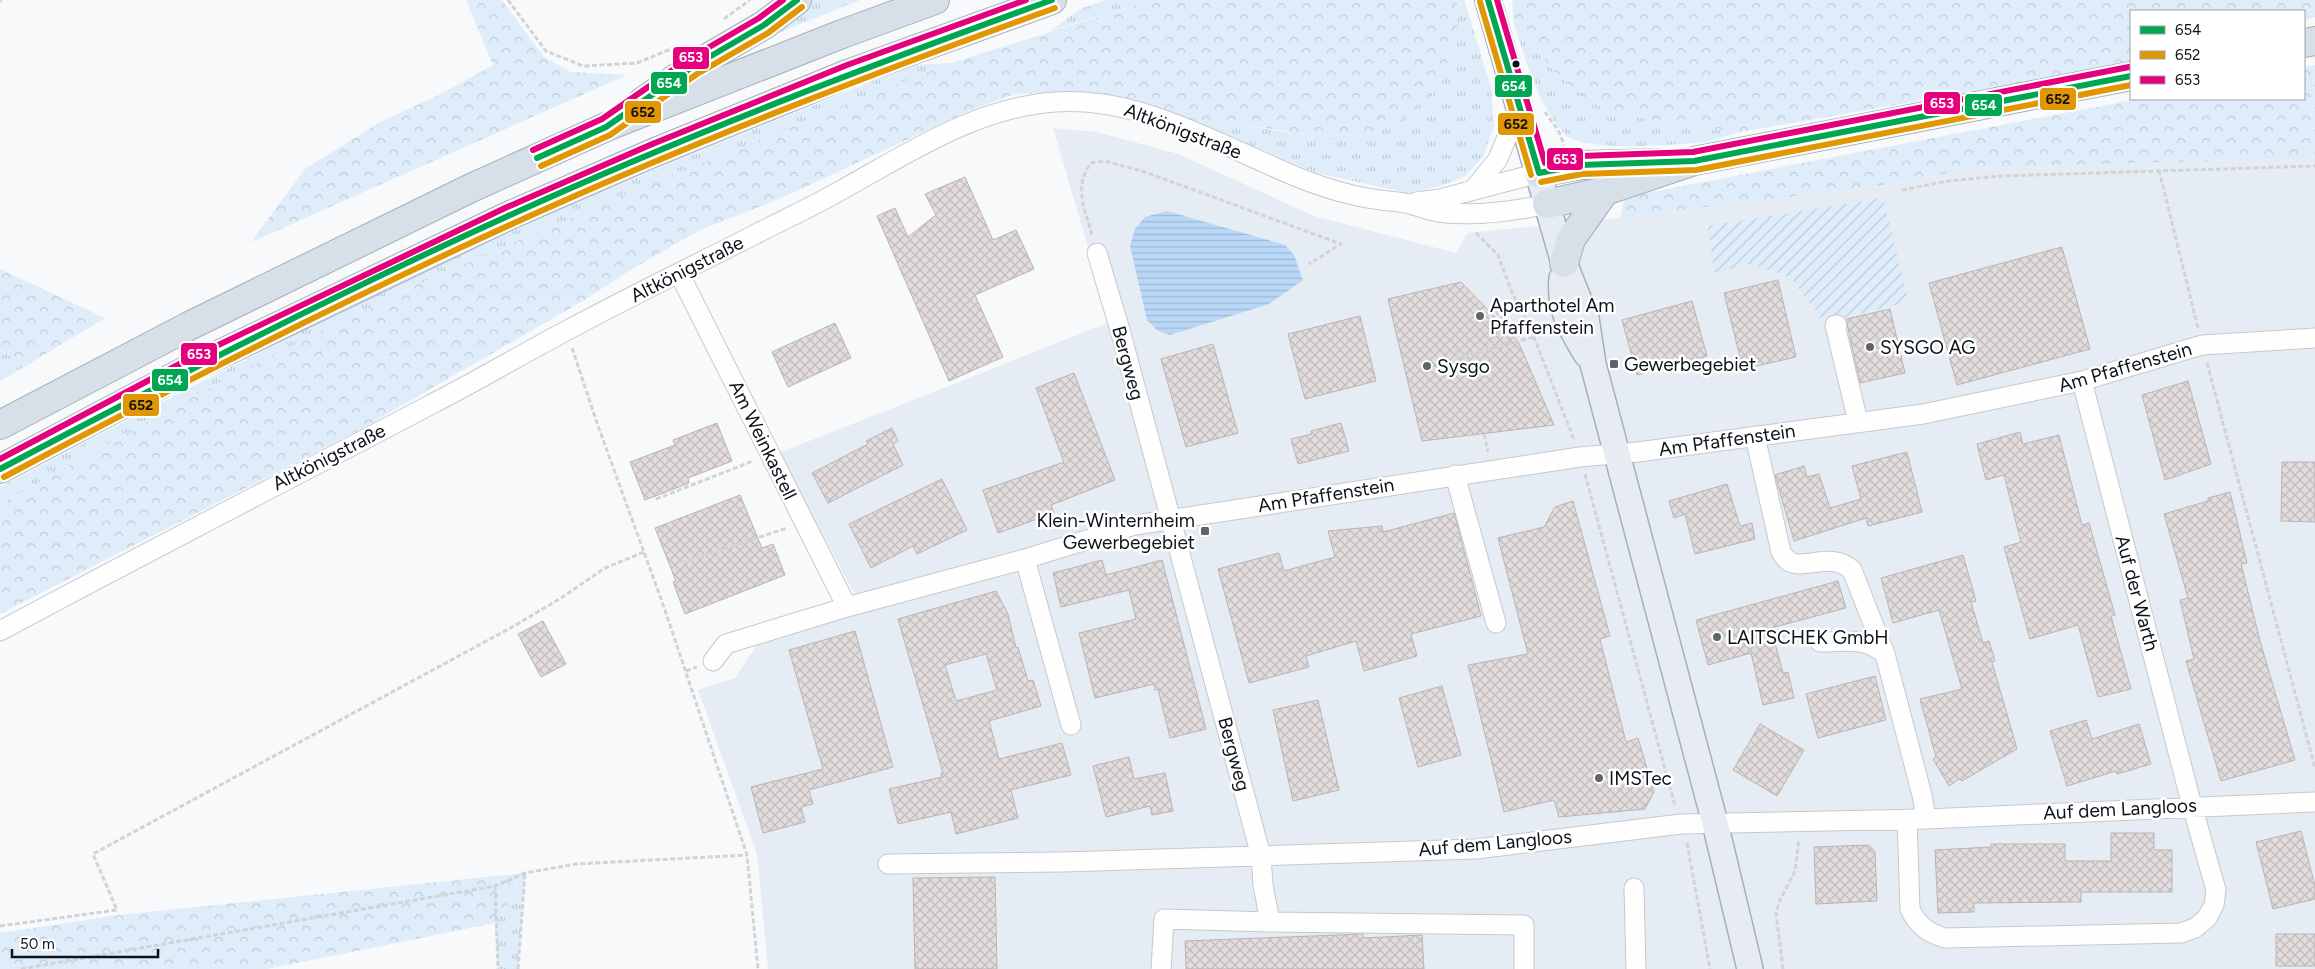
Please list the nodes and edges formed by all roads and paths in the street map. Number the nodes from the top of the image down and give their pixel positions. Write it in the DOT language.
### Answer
graph roads {
  1 [pos="508,0"];
  2 [pos="750,0"];
  3 [pos="797,0"];
  4 [pos="935,0"];
  5 [pos="1052,0"];
  6 [pos="1488,0"];
  7 [pos="716,24"];
  8 [pos="683,44"];
  9 [pos="2130,76"];
  10 [pos="1520,108"];
  11 [pos="606,127"];
  12 [pos="1694,161"];
  13 [pos="2315,166"];
  14 [pos="2159,170"];
  15 [pos="1538,173"];
  16 [pos="1473,190"];
  17 [pos="1902,190"];
  18 [pos="1605,191"];
  19 [pos="1408,203"];
  20 [pos="1547,204"];
  21 [pos="1475,232"];
  22 [pos="1097,253"];
  23 [pos="1564,263"];
  24 [pos="1309,264"];
  25 [pos="679,273"];
  26 [pos="1496,303"];
  27 [pos="1837,325"];
  28 [pos="565,331"];
  29 [pos="1534,337"];
  30 [pos="2315,338"];
  31 [pos="1523,340"];
  32 [pos="2202,345"];
  33 [pos="1456,349"];
  34 [pos="2082,381"];
  35 [pos="1858,422"];
  36 [pos="0,425"];
  37 [pos="1755,436"];
  38 [pos="1576,445"];
  39 [pos="1616,453"];
  40 [pos="770,454"];
  41 [pos="1584,468"];
  42 [pos="0,469"];
  43 [pos="1455,475"];
  44 [pos="656,499"];
  45 [pos="1170,519"];
  46 [pos="804,522"];
  47 [pos="644,552"];
  48 [pos="1025,558"];
  49 [pos="681,563"];
  50 [pos="847,608"];
  51 [pos="1496,623"];
  52 [pos="0,631"];
  53 [pos="1820,642"];
  54 [pos="1885,654"];
  55 [pos="713,661"];
  56 [pos="1071,725"];
  57 [pos="2315,768"];
  58 [pos="2315,802"];
  59 [pos="2192,806"];
  60 [pos="1676,809"];
  61 [pos="1907,819"];
  62 [pos="1926,819"];
  63 [pos="1798,821"];
  64 [pos="1715,823"];
  65 [pos="1686,839"];
  66 [pos="747,855"];
  67 [pos="1261,856"];
  68 [pos="888,864"];
  69 [pos="525,873"];
  70 [pos="495,886"];
  71 [pos="1634,888"];
  72 [pos="1270,922"];
  73 [pos="0,926"];
  74 [pos="21,969"];
  75 [pos="498,969"];
  76 [pos="518,969"];
  77 [pos="758,969"];
  78 [pos="1161,969"];
  79 [pos="1524,969"];
  80 [pos="1636,969"];
  81 [pos="1710,969"];
  82 [pos="1750,969"];
  83 [pos="1783,969"];
  1 -- 8 [label="path"];
  2 -- 7 [label="path"];
  3 -- 11 [label="highway"];
  4 -- 11 [label="highway"];
  5 -- 42 [label="highway"];
  6 -- 10 [label="main road"];
  9 -- 12 [label="highway"];
  10 -- 15 [label="main road"];
  10 -- 16 [label="street"];
  11 -- 36 [label="highway"];
  12 -- 15 [label="highway"];
  12 -- 18 [label="highway"];
  13 -- 14 [label="path"];
  14 -- 17 [label="path"];
  14 -- 32 [label="path"];
  15 -- 16 [label="street, Altkönigstraße"];
  15 -- 20 [label="main road"];
  16 -- 19 [label="street, Altkönigstraße"];
  18 -- 20 [label="highway"];
  18 -- 23 [label="highway"];
  19 -- 20 [label="street, Altkönigstraße"];
  19 -- 25 [label="street, Altkönigstraße"];
  20 -- 23 [label="main road"];
  21 -- 29 [label="path"];
  22 -- 24 [label="path"];
  22 -- 45 [label="street, Bergweg"];
  23 -- 39 [label="main road"];
  25 -- 28 [label="street, Altkönigstraße"];
  25 -- 40 [label="street, Am Weinkastell"];
  26 -- 31 [label="path"];
  27 -- 35 [label="street"];
  28 -- 47 [label="path"];
  28 -- 52 [label="street, Altkönigstraße"];
  29 -- 31 [label="path"];
  29 -- 38 [label="path"];
  30 -- 32 [label="street, Am Pfaffenstein"];
  31 -- 33 [label="path"];
  32 -- 34 [label="street, Am Pfaffenstein"];
  32 -- 57 [label="path"];
  34 -- 35 [label="street, Am Pfaffenstein"];
  34 -- 59 [label="street, Auf der Warth"];
  35 -- 37 [label="street, Am Pfaffenstein"];
  37 -- 39 [label="street, Am Pfaffenstein"];
  37 -- 54 [label="street"];
  39 -- 43 [label="street, Am Pfaffenstein"];
  39 -- 64 [label="main road"];
  40 -- 44 [label="path"];
  40 -- 46 [label="street, Am Weinkastell"];
  41 -- 60 [label="path"];
  43 -- 45 [label="street, Am Pfaffenstein"];
  43 -- 51 [label="street"];
  45 -- 48 [label="street, Am Pfaffenstein"];
  45 -- 67 [label="street, Bergweg"];
  46 -- 49 [label="path"];
  46 -- 50 [label="street, Am Weinkastell"];
  47 -- 66 [label="path"];
  47 -- 73 [label="path"];
  48 -- 50 [label="street"];
  48 -- 56 [label="street"];
  50 -- 55 [label="street"];
  53 -- 54 [label="street"];
  54 -- 62 [label="street"];
  58 -- 59 [label="street, Auf dem Langloos"];
  59 -- 61 [label="street, Auf der Warth"];
  59 -- 62 [label="street, Auf dem Langloos"];
  61 -- 62 [label="street, Auf dem Langloos"];
  61 -- 63 [label="street, Auf dem Langloos"];
  63 -- 64 [label="street, Auf dem Langloos"];
  63 -- 83 [label="path"];
  64 -- 67 [label="street, Auf dem Langloos"];
  64 -- 82 [label="main road"];
  65 -- 81 [label="path"];
  66 -- 69 [label="path"];
  66 -- 77 [label="path"];
  67 -- 68 [label="street, Auf dem Langloos"];
  67 -- 72 [label="street, Bergweg"];
  69 -- 70 [label="path"];
  69 -- 76 [label="path"];
  70 -- 74 [label="path"];
  70 -- 75 [label="path"];
  71 -- 80 [label="street"];
  72 -- 78 [label="street"];
  72 -- 79 [label="street"];
}
